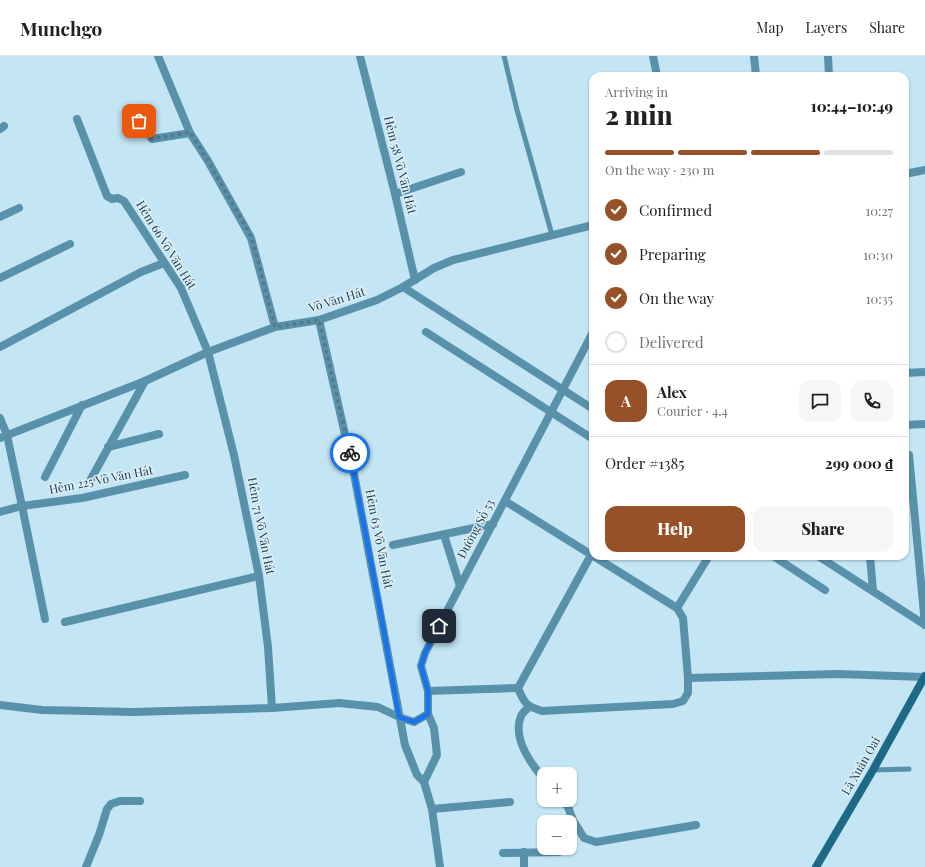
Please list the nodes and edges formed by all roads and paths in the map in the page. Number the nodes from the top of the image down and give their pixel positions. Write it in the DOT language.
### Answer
graph roads {
  1 [pos="158,56"];
  2 [pos="360,56"];
  3 [pos="504,56"];
  4 [pos="653,56"];
  5 [pos="754,56"];
  6 [pos="828,56"];
  7 [pos="656,72"];
  8 [pos="756,72"];
  9 [pos="829,72"];
  10 [pos="133,112"];
  11 [pos="78,119"];
  12 [pos="190,132"];
  13 [pos="925,170"];
  14 [pos="461,172"];
  15 [pos="909,173"];
  16 [pos="395,194"];
  17 [pos="19,208"];
  18 [pos="0,217"];
  19 [pos="589,226"];
  20 [pos="552,235"];
  21 [pos="70,244"];
  22 [pos="164,263"];
  23 [pos="0,278"];
  24 [pos="415,280"];
  25 [pos="403,287"];
  26 [pos="319,320"];
  27 [pos="275,327"];
  28 [pos="426,332"];
  29 [pos="589,340"];
  30 [pos="0,347"];
  31 [pos="208,352"];
  32 [pos="925,372"];
  33 [pos="909,373"];
  34 [pos="145,381"];
  35 [pos="563,390"];
  36 [pos="82,405"];
  37 [pos="589,406"];
  38 [pos="551,412"];
  39 [pos="0,418"];
  40 [pos="925,424"];
  41 [pos="909,425"];
  42 [pos="159,434"];
  43 [pos="4,436"];
  44 [pos="589,436"];
  45 [pos="108,447"];
  46 [pos="909,455"];
  47 [pos="185,475"];
  48 [pos="45,477"];
  49 [pos="91,479"];
  50 [pos="505,501"];
  51 [pos="22,506"];
  52 [pos="0,512"];
  53 [pos="493,524"];
  54 [pos="444,535"];
  55 [pos="394,545"];
  56 [pos="589,554"];
  57 [pos="589,559"];
  58 [pos="599,560"];
  59 [pos="707,560"];
  60 [pos="779,560"];
  61 [pos="824,560"];
  62 [pos="870,560"];
  63 [pos="259,576"];
  64 [pos="460,586"];
  65 [pos="825,590"];
  66 [pos="873,591"];
  67 [pos="677,608"];
  68 [pos="45,619"];
  69 [pos="65,622"];
  70 [pos="925,625"];
  71 [pos="924,676"];
  72 [pos="688,678"];
  73 [pos="518,688"];
  74 [pos="428,691"];
  75 [pos="0,705"];
  76 [pos="529,707"];
  77 [pos="272,708"];
  78 [pos="428,714"];
  79 [pos="399,717"];
  80 [pos="537,769"];
  81 [pos="909,769"];
  82 [pos="872,770"];
  83 [pos="424,782"];
  84 [pos="140,801"];
  85 [pos="510,802"];
  86 [pos="568,807"];
  87 [pos="432,809"];
  88 [pos="696,825"];
  89 [pos="524,852"];
  90 [pos="537,852"];
  91 [pos="503,853"];
  92 [pos="86,867"];
  93 [pos="440,867"];
  94 [pos="524,867"];
  95 [pos="816,867"];
  1 -- 12 [label="street"];
  2 -- 16 [label="street, Hẻm 58 Võ Văn Hát"];
  3 -- 20 [label="lane"];
  4 -- 7 [label="street"];
  5 -- 8 [label="street"];
  6 -- 9 [label="street"];
  10 -- 12 [label="street"];
  11 -- 22 [label="street, Hẻm 66 Võ Văn Hát"];
  12 -- 27 [label="street"];
  13 -- 15 [label="street"];
  14 -- 16 [label="street"];
  16 -- 24 [label="street, Hẻm 58 Võ Văn Hát"];
  17 -- 18 [label="street"];
  19 -- 20 [label="street, Võ Văn Hát"];
  20 -- 24 [label="street, Võ Văn Hát"];
  21 -- 23 [label="street"];
  22 -- 30 [label="street"];
  22 -- 31 [label="street, Hẻm 66 Võ Văn Hát"];
  24 -- 25 [label="street, Võ Văn Hát"];
  25 -- 26 [label="street, Võ Văn Hát"];
  25 -- 35 [label="street"];
  26 -- 27 [label="street, Võ Văn Hát"];
  26 -- 79 [label="street, Hẻm 63 Võ Văn Hát"];
  27 -- 31 [label="street, Võ Văn Hát"];
  28 -- 38 [label="street"];
  29 -- 35 [label="street, Đường Số 53"];
  31 -- 34 [label="street, Võ Văn Hát"];
  31 -- 63 [label="street, Hẻm 71 Võ Văn Hát"];
  32 -- 33 [label="street"];
  34 -- 36 [label="street, Võ Văn Hát"];
  34 -- 45 [label="street"];
  35 -- 37 [label="street"];
  35 -- 38 [label="street, Đường Số 53"];
  36 -- 43 [label="street, Võ Văn Hát"];
  36 -- 48 [label="street"];
  38 -- 44 [label="street"];
  38 -- 50 [label="street, Đường Số 53"];
  39 -- 43 [label="street"];
  40 -- 41 [label="street"];
  42 -- 45 [label="street"];
  43 -- 51 [label="street"];
  45 -- 49 [label="street"];
  46 -- 70 [label="street"];
  47 -- 51 [label="street, Hẻm 225 Võ Văn Hát"];
  50 -- 53 [label="street, Đường Số 53"];
  50 -- 56 [label="street"];
  51 -- 52 [label="street, Hẻm 225 Võ Văn Hát"];
  51 -- 68 [label="street"];
  53 -- 54 [label="street"];
  53 -- 64 [label="street, Đường Số 53"];
  54 -- 55 [label="street"];
  54 -- 64 [label="street"];
  57 -- 73 [label="street"];
  58 -- 67 [label="street"];
  59 -- 67 [label="street"];
  60 -- 65 [label="street"];
  61 -- 66 [label="street"];
  62 -- 66 [label="street"];
  63 -- 69 [label="street"];
  63 -- 77 [label="street, Hẻm 71 Võ Văn Hát"];
  64 -- 74 [label="street, Đường Số 53"];
  66 -- 70 [label="street"];
  67 -- 72 [label="street"];
  71 -- 72 [label="street"];
  71 -- 82 [label="main road, Lã Xuân Oai"];
  72 -- 76 [label="street"];
  73 -- 74 [label="street"];
  73 -- 76 [label="street"];
  74 -- 78 [label="street, Đường Số 53"];
  75 -- 77 [label="street"];
  76 -- 80 [label="street"];
  77 -- 79 [label="street"];
  78 -- 79 [label="street"];
  78 -- 83 [label="street, Đường Số 53"];
  79 -- 83 [label="street, Hẻm 63 Võ Văn Hát"];
  81 -- 82 [label="lane"];
  82 -- 95 [label="main road, Lã Xuân Oai"];
  83 -- 87 [label="street, Hẻm 63 Võ Văn Hát"];
  84 -- 92 [label="street"];
  85 -- 87 [label="street"];
  86 -- 88 [label="street"];
  87 -- 93 [label="street, Hẻm 63 Võ Văn Hát"];
  89 -- 90 [label="street"];
  89 -- 91 [label="street"];
  89 -- 94 [label="street"];
}
